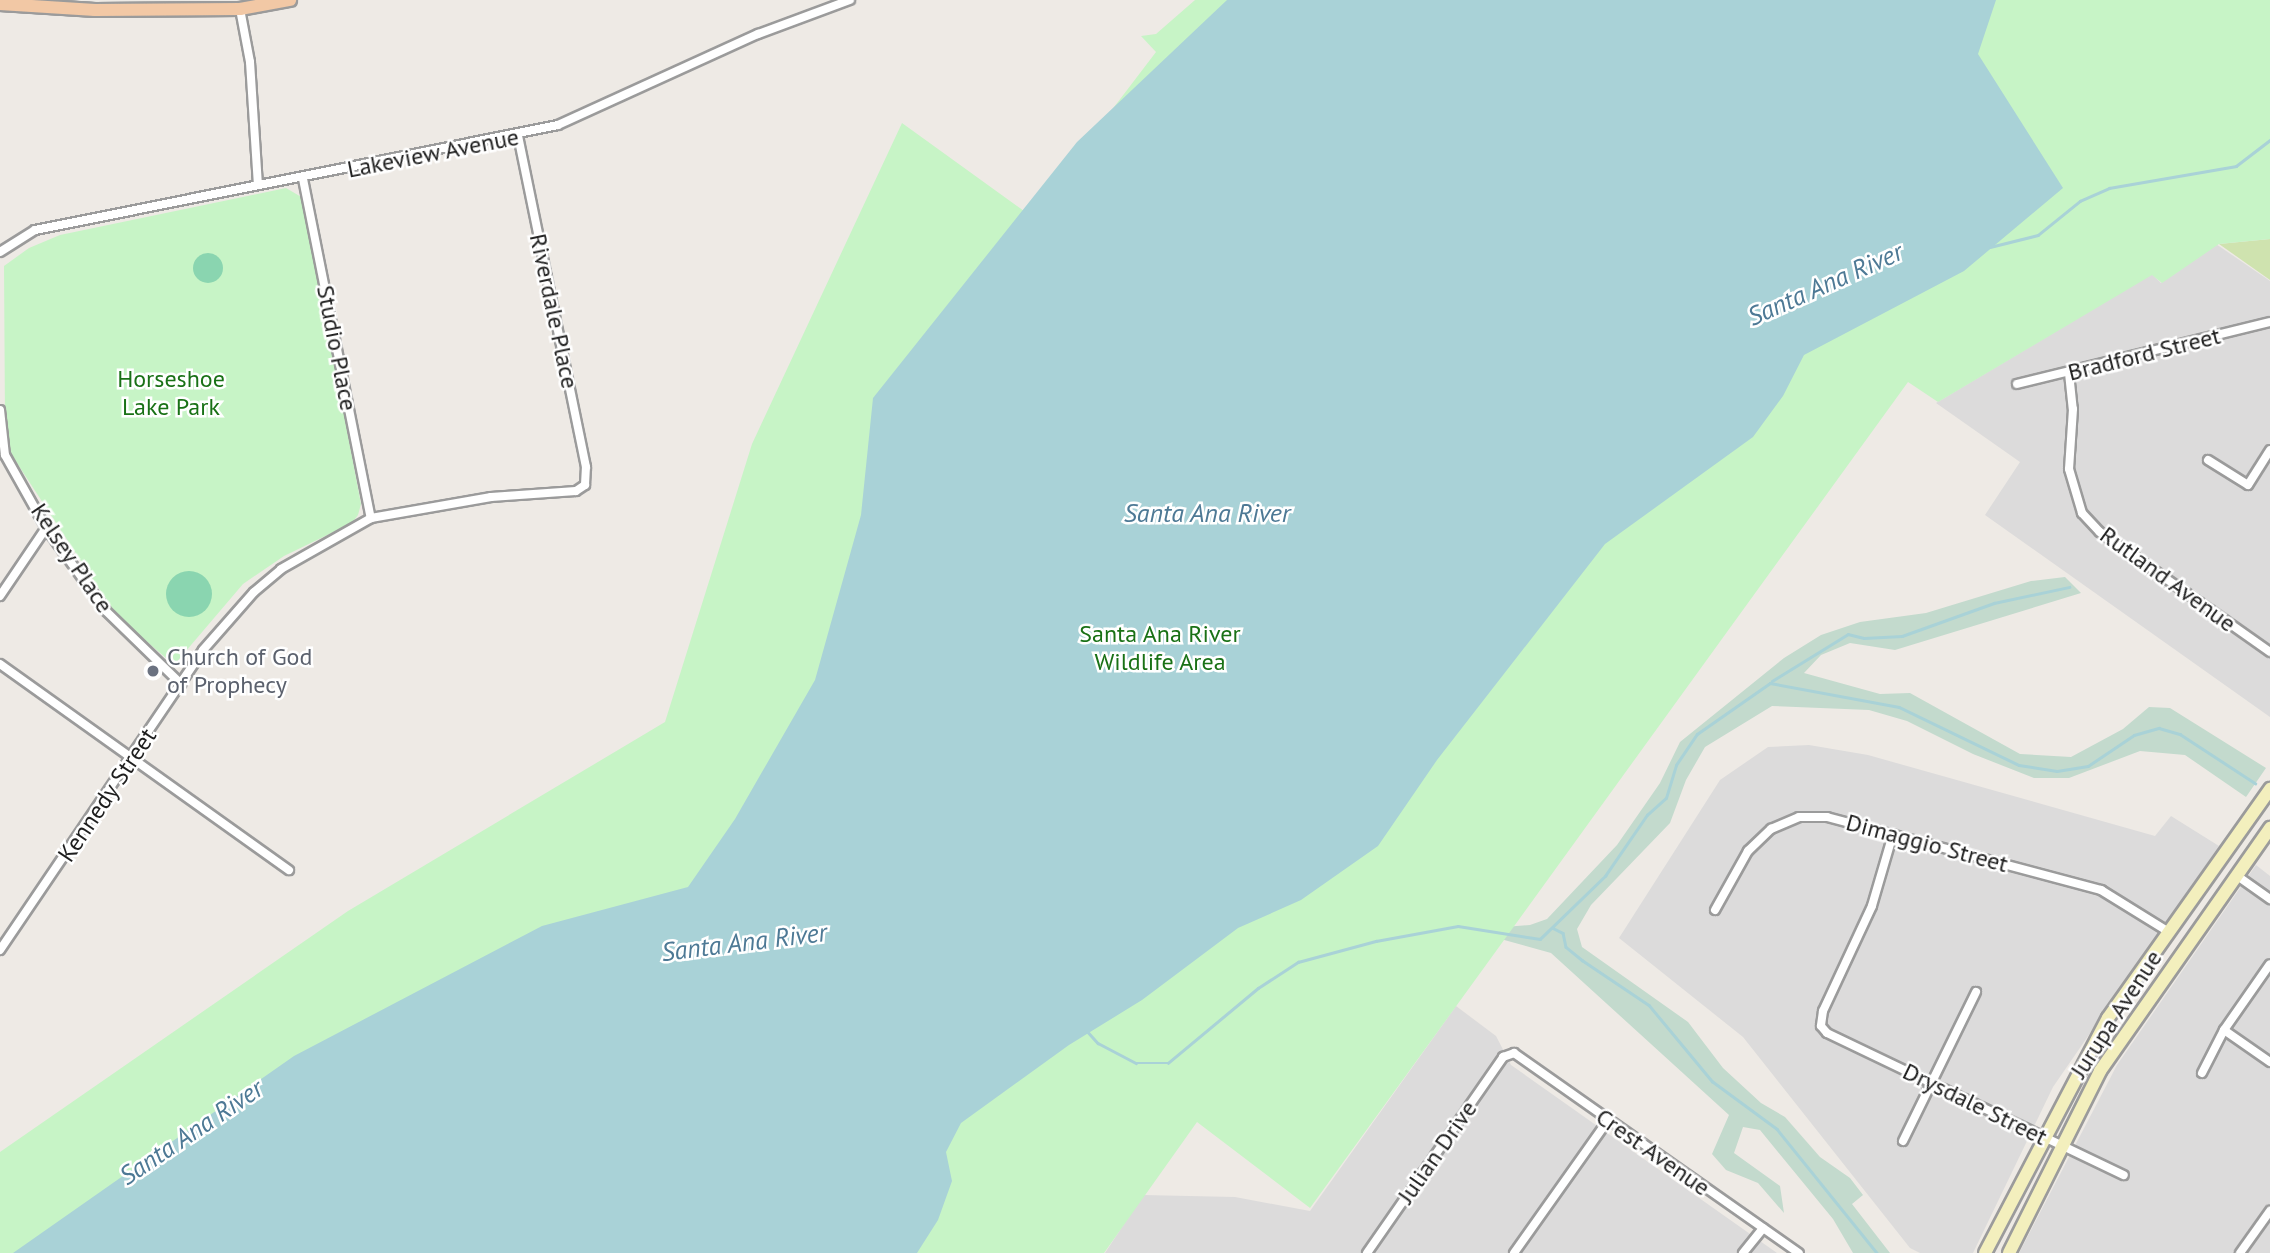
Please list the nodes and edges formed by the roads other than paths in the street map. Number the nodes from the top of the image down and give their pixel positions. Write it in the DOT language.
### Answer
graph roads {
  1 [pos="290,0"];
  2 [pos="850,0"];
  3 [pos="0,4"];
  4 [pos="242,4"];
  5 [pos="518,136"];
  6 [pos="303,179"];
  7 [pos="258,186"];
  8 [pos="0,252"];
  9 [pos="2270,322"];
  10 [pos="2069,373"];
  11 [pos="2017,384"];
  12 [pos="0,410"];
  13 [pos="2270,450"];
  14 [pos="2207,460"];
  15 [pos="585,485"];
  16 [pos="371,518"];
  17 [pos="46,528"];
  18 [pos="0,596"];
  19 [pos="2270,652"];
  20 [pos="0,664"];
  21 [pos="181,684"];
  22 [pos="133,758"];
  23 [pos="2270,789"];
  24 [pos="2270,828"];
  25 [pos="1893,834"];
  26 [pos="289,870"];
  27 [pos="2236,875"];
  28 [pos="2270,899"];
  29 [pos="1715,910"];
  30 [pos="2169,932"];
  31 [pos="0,950"];
  32 [pos="2270,964"];
  33 [pos="1976,992"];
  34 [pos="2224,1030"];
  35 [pos="1508,1054"];
  36 [pos="2270,1062"];
  37 [pos="2202,1073"];
  38 [pos="1932,1083"];
  39 [pos="1608,1120"];
  40 [pos="2044,1137"];
  41 [pos="1903,1141"];
  42 [pos="2060,1145"];
  43 [pos="2124,1175"];
  44 [pos="2270,1211"];
  45 [pos="1763,1228"];
  46 [pos="1367,1253"];
  47 [pos="1514,1253"];
  48 [pos="1743,1253"];
  49 [pos="1799,1253"];
  50 [pos="1985,1253"];
  51 [pos="2009,1253"];
  52 [pos="2240,1253"];
  1 -- 4 [label="main road"];
  2 -- 5 [label="street, Lakeview Avenue"];
  3 -- 4 [label="main road"];
  4 -- 7 [label="street"];
  5 -- 6 [label="street, Lakeview Avenue"];
  5 -- 15 [label="street, Riverdale Place"];
  6 -- 7 [label="street, Lakeview Avenue"];
  6 -- 16 [label="street, Studio Place"];
  7 -- 8 [label="street, Lakeview Avenue"];
  9 -- 10 [label="street, Bradford Street"];
  10 -- 11 [label="street, Bradford Street"];
  10 -- 19 [label="street, Rutland Avenue"];
  12 -- 17 [label="street, Kelsey Place"];
  13 -- 14 [label="street"];
  15 -- 16 [label="street, Kennedy Street"];
  16 -- 21 [label="street, Kennedy Street"];
  17 -- 18 [label="street"];
  17 -- 21 [label="street, Kelsey Place"];
  20 -- 22 [label="street"];
  21 -- 22 [label="street, Kennedy Street"];
  22 -- 26 [label="street"];
  22 -- 31 [label="street, Kennedy Street"];
  23 -- 30 [label="main road, Jurupa Avenue"];
  24 -- 27 [label="main road, Jurupa Avenue"];
  25 -- 29 [label="street, Dimaggio Street"];
  25 -- 30 [label="street, Dimaggio Street"];
  25 -- 38 [label="street, Drysdale Street"];
  27 -- 28 [label="street"];
  27 -- 42 [label="main road, Jurupa Avenue"];
  30 -- 40 [label="main road, Jurupa Avenue"];
  32 -- 34 [label="street"];
  33 -- 38 [label="street"];
  34 -- 36 [label="street"];
  34 -- 37 [label="street"];
  35 -- 39 [label="street, Crest Avenue"];
  35 -- 46 [label="street, Julian Drive"];
  38 -- 40 [label="street, Drysdale Street"];
  38 -- 41 [label="street"];
  39 -- 45 [label="street, Crest Avenue"];
  39 -- 47 [label="street"];
  40 -- 42 [label="street, Drysdale Street"];
  40 -- 50 [label="main road, Jurupa Avenue"];
  42 -- 43 [label="street, Drysdale Street"];
  42 -- 51 [label="main road, Jurupa Avenue"];
  44 -- 52 [label="street"];
  45 -- 48 [label="street"];
  45 -- 49 [label="street, Crest Avenue"];
}
